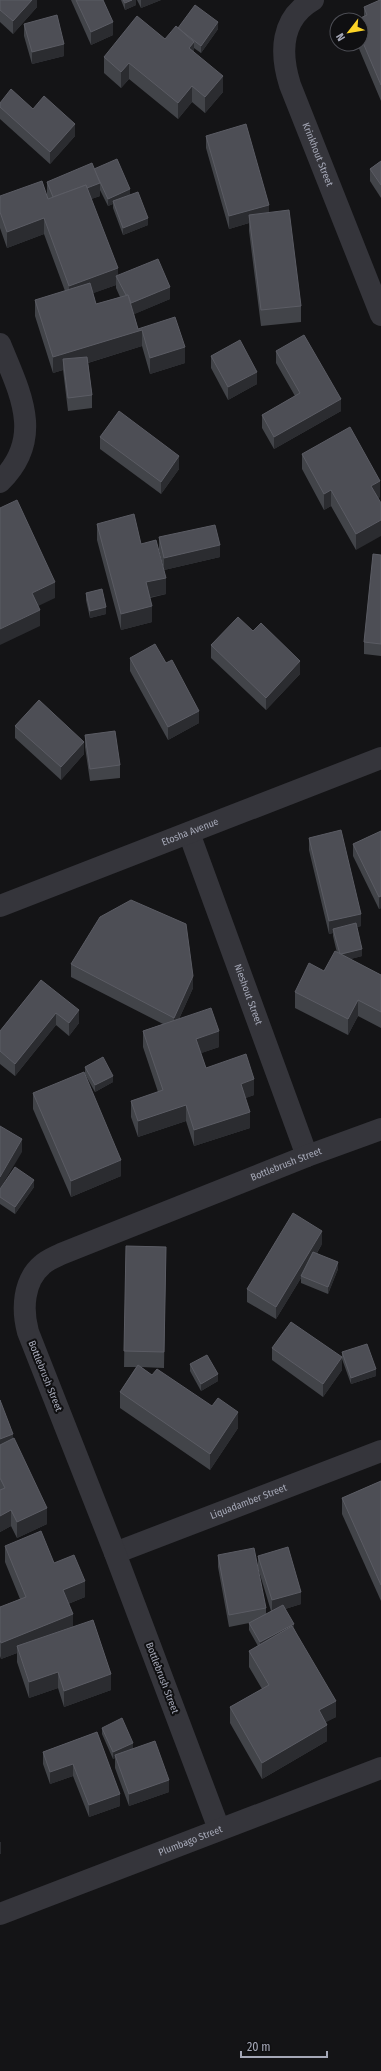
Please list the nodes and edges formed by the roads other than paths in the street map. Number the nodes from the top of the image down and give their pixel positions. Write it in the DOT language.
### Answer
graph roads {
  1 [pos="313,0"];
  2 [pos="381,315"];
  3 [pos="0,344"];
  4 [pos="0,482"];
  5 [pos="381,758"];
  6 [pos="189,833"];
  7 [pos="0,906"];
  8 [pos="381,1129"];
  9 [pos="307,1156"];
  10 [pos="381,1451"];
  11 [pos="115,1552"];
  12 [pos="381,1768"];
  13 [pos="219,1829"];
  14 [pos="0,1914"];
  1 -- 2 [label="street, Krinkhout Street"];
  3 -- 4 [label="street"];
  5 -- 6 [label="street, Etosha Avenue"];
  6 -- 7 [label="street, Etosha Avenue"];
  6 -- 9 [label="street, Nieshout Street"];
  8 -- 9 [label="street, Bottlebrush Street"];
  9 -- 11 [label="street, Bottlebrush Street"];
  10 -- 11 [label="street, Liquadamber Street"];
  11 -- 13 [label="street, Bottlebrush Street"];
  12 -- 13 [label="street, Plumbago Street"];
  13 -- 14 [label="street, Plumbago Street"];
}
